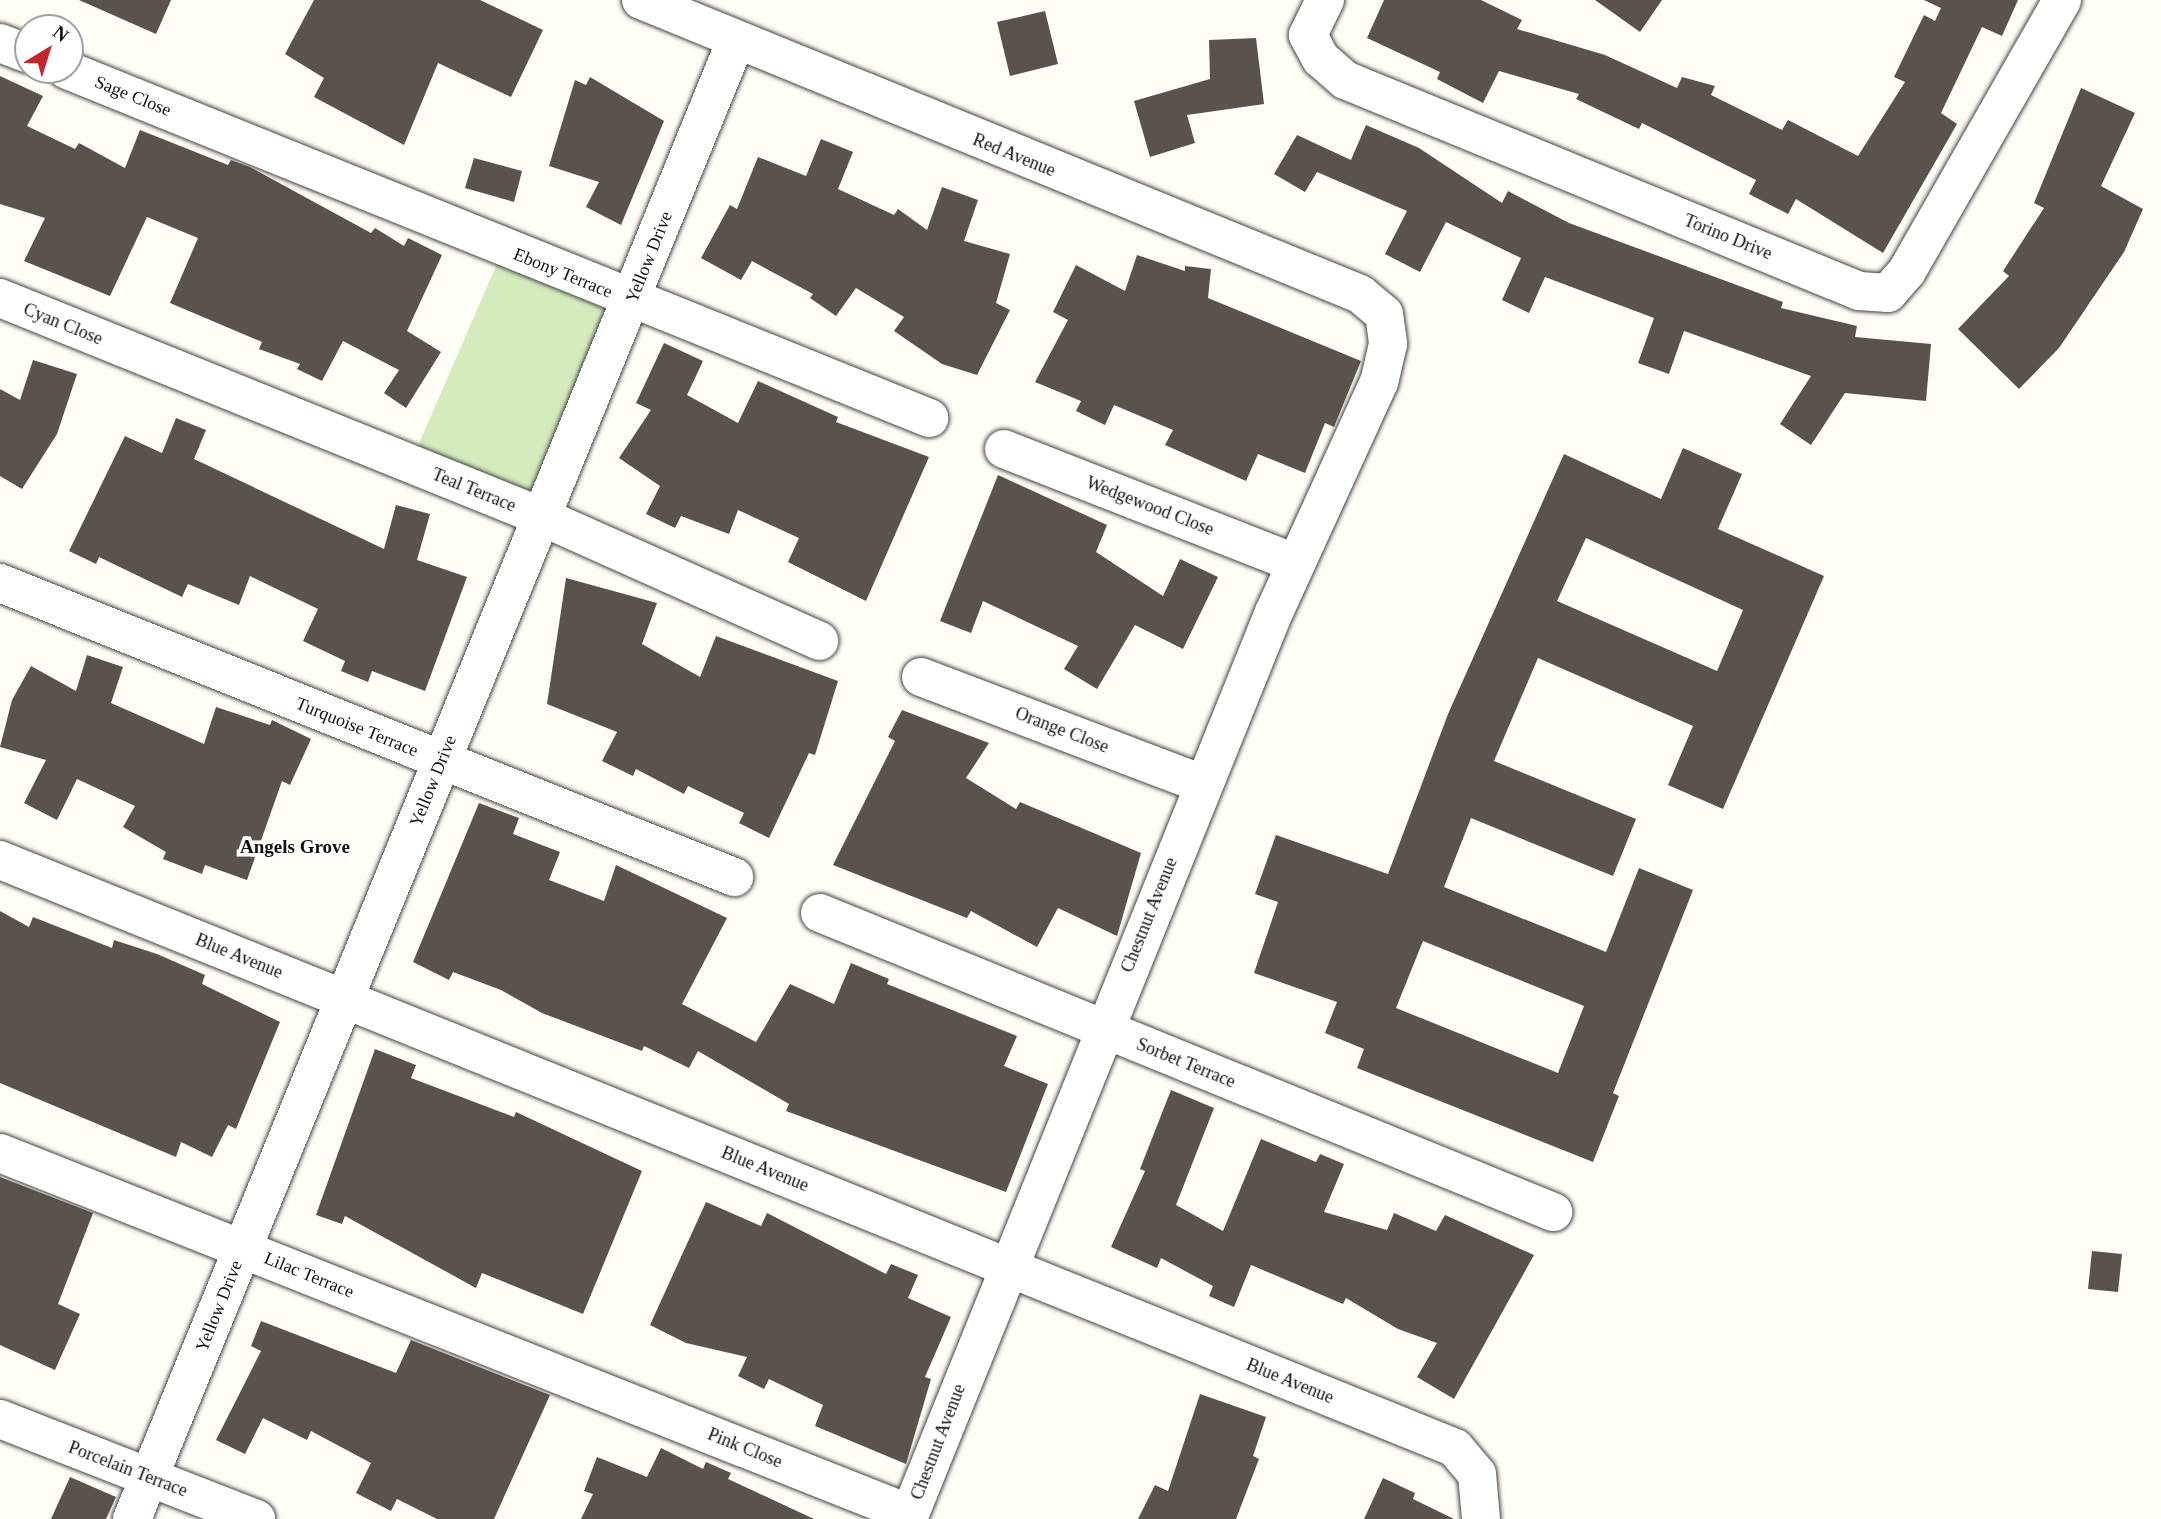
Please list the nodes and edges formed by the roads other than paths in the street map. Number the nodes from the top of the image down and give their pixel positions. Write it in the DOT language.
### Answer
graph roads {
  1 [pos="641,0"];
  2 [pos="1325,0"];
  3 [pos="2062,0"];
  4 [pos="736,43"];
  5 [pos="84,76"];
  6 [pos="199,123"];
  7 [pos="0,299"];
  8 [pos="632,301"];
  9 [pos="1384,314"];
  10 [pos="125,349"];
  11 [pos="929,418"];
  12 [pos="1004,449"];
  13 [pos="540,516"];
  14 [pos="1295,563"];
  15 [pos="10,587"];
  16 [pos="819,642"];
  17 [pos="921,677"];
  18 [pos="440,761"];
  19 [pos="1203,784"];
  20 [pos="0,860"];
  21 [pos="734,877"];
  22 [pos="820,913"];
  23 [pos="344,999"];
  24 [pos="1102,1029"];
  25 [pos="0,1153"];
  26 [pos="1553,1212"];
  27 [pos="242,1248"];
  28 [pos="1006,1266"];
  29 [pos="579,1382"];
  30 [pos="0,1419"];
  31 [pos="149,1477"];
  32 [pos="909,1516"];
  33 [pos="132,1519"];
  34 [pos="256,1519"];
  35 [pos="1481,1519"];
  1 -- 4 [label="street, Red Avenue"];
  2 -- 3 [label="street, Torino Drive"];
  4 -- 8 [label="street, Yellow Drive"];
  4 -- 9 [label="street, Red Avenue"];
  5 -- 6 [label="street, Sage Close"];
  6 -- 8 [label="street, Ebony Terrace"];
  7 -- 10 [label="street, Cyan Close"];
  8 -- 11 [label="street, Ebony Terrace"];
  8 -- 13 [label="street, Yellow Drive"];
  9 -- 14 [label="street, Chestnut Avenue"];
  10 -- 13 [label="street, Teal Terrace"];
  12 -- 14 [label="street, Wedgewood Close"];
  13 -- 16 [label="street, Teal Terrace"];
  13 -- 18 [label="street, Yellow Drive"];
  14 -- 19 [label="street, Chestnut Avenue"];
  15 -- 18 [label="street, Turquoise Terrace"];
  17 -- 19 [label="street, Orange Close"];
  18 -- 21 [label="street, Turquoise Terrace"];
  18 -- 23 [label="street, Yellow Drive"];
  19 -- 24 [label="street, Chestnut Avenue"];
  20 -- 23 [label="street, Blue Avenue"];
  22 -- 24 [label="street, Sorbet Terrace"];
  23 -- 27 [label="street, Yellow Drive"];
  23 -- 28 [label="street, Blue Avenue"];
  24 -- 26 [label="street, Sorbet Terrace"];
  24 -- 28 [label="street, Chestnut Avenue"];
  25 -- 27 [label="street, Lilac Terrace"];
  27 -- 29 [label="street, Lilac Terrace"];
  27 -- 31 [label="street, Yellow Drive"];
  28 -- 32 [label="street, Chestnut Avenue"];
  28 -- 35 [label="street, Blue Avenue"];
  29 -- 32 [label="street, Pink Close"];
  30 -- 31 [label="street, Porcelain Terrace"];
  31 -- 33 [label="street, Yellow Drive"];
  31 -- 34 [label="street, Porcelain Terrace"];
}
